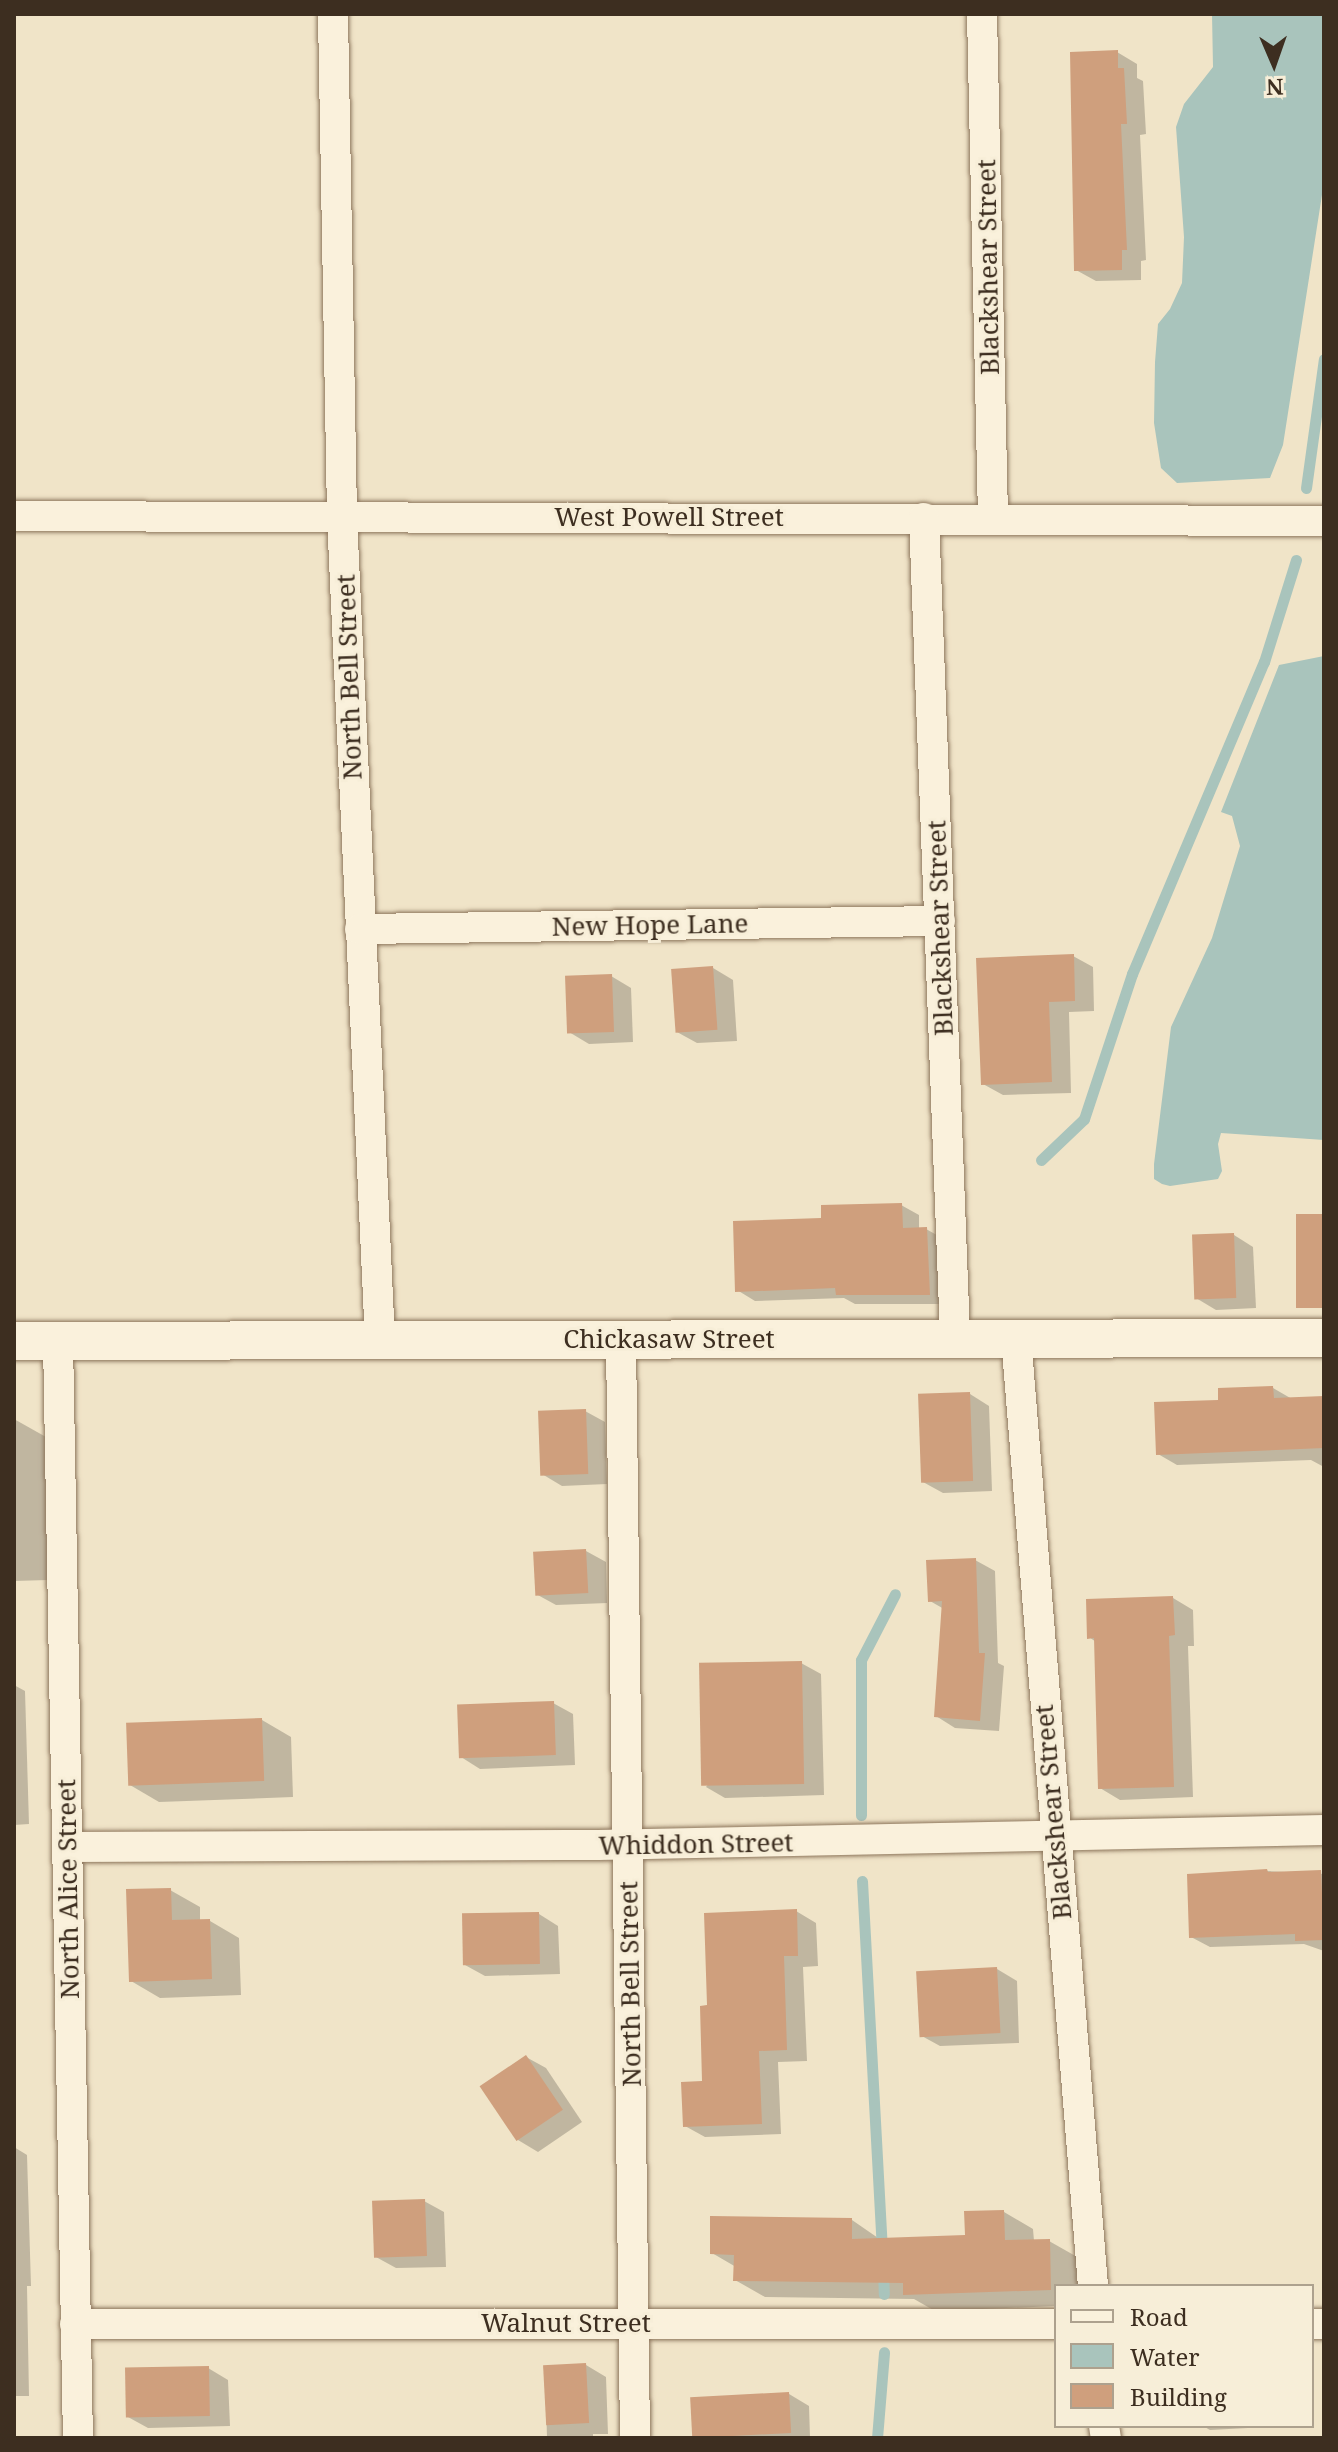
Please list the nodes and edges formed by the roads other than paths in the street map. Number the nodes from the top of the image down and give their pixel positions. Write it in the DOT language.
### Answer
graph roads {
  1 [pos="333,14"];
  2 [pos="982,14"];
  3 [pos="14,516"];
  4 [pos="342,517"];
  5 [pos="924,518"];
  6 [pos="993,519"];
  7 [pos="1324,521"];
  8 [pos="940,921"];
  9 [pos="360,929"];
  10 [pos="1016,1337"];
  11 [pos="955,1338"];
  12 [pos="1324,1338"];
  13 [pos="621,1339"];
  14 [pos="58,1340"];
  15 [pos="380,1340"];
  16 [pos="14,1341"];
  17 [pos="1324,1830"];
  18 [pos="1055,1834"];
  19 [pos="628,1845"];
  20 [pos="67,1847"];
  21 [pos="1093,2284"];
  22 [pos="634,2323"];
  23 [pos="75,2324"];
  24 [pos="1054,2324"];
  25 [pos="78,2438"];
  26 [pos="635,2438"];
  1 -- 4 [label="street, North Bell Street"];
  2 -- 6 [label="street, Blackshear Street"];
  3 -- 4 [label="street, West Powell Street"];
  4 -- 5 [label="street, West Powell Street"];
  4 -- 9 [label="street, North Bell Street"];
  5 -- 6 [label="street, West Powell Street"];
  5 -- 8 [label="street, Blackshear Street"];
  6 -- 7 [label="street, West Powell Street"];
  8 -- 9 [label="street, New Hope Lane"];
  8 -- 11 [label="street, Blackshear Street"];
  9 -- 15 [label="street, North Bell Street"];
  10 -- 11 [label="street, Chickasaw Street"];
  10 -- 12 [label="street, Chickasaw Street"];
  10 -- 18 [label="street, Blackshear Street"];
  11 -- 13 [label="street, Chickasaw Street"];
  13 -- 15 [label="street, Chickasaw Street"];
  13 -- 19 [label="street, North Bell Street"];
  14 -- 15 [label="street, Chickasaw Street"];
  14 -- 16 [label="street, Chickasaw Street"];
  14 -- 20 [label="street, North Alice Street"];
  17 -- 18 [label="street, Whiddon Street"];
  18 -- 19 [label="street, Whiddon Street"];
  18 -- 21 [label="street, Blackshear Street"];
  19 -- 20 [label="street, Whiddon Street"];
  19 -- 22 [label="street, North Bell Street"];
  20 -- 23 [label="street, North Alice Street"];
  22 -- 23 [label="street, Walnut Street"];
  22 -- 24 [label="street, Walnut Street"];
  22 -- 26 [label="street, North Bell Street"];
  23 -- 25 [label="street, North Alice Street"];
}
